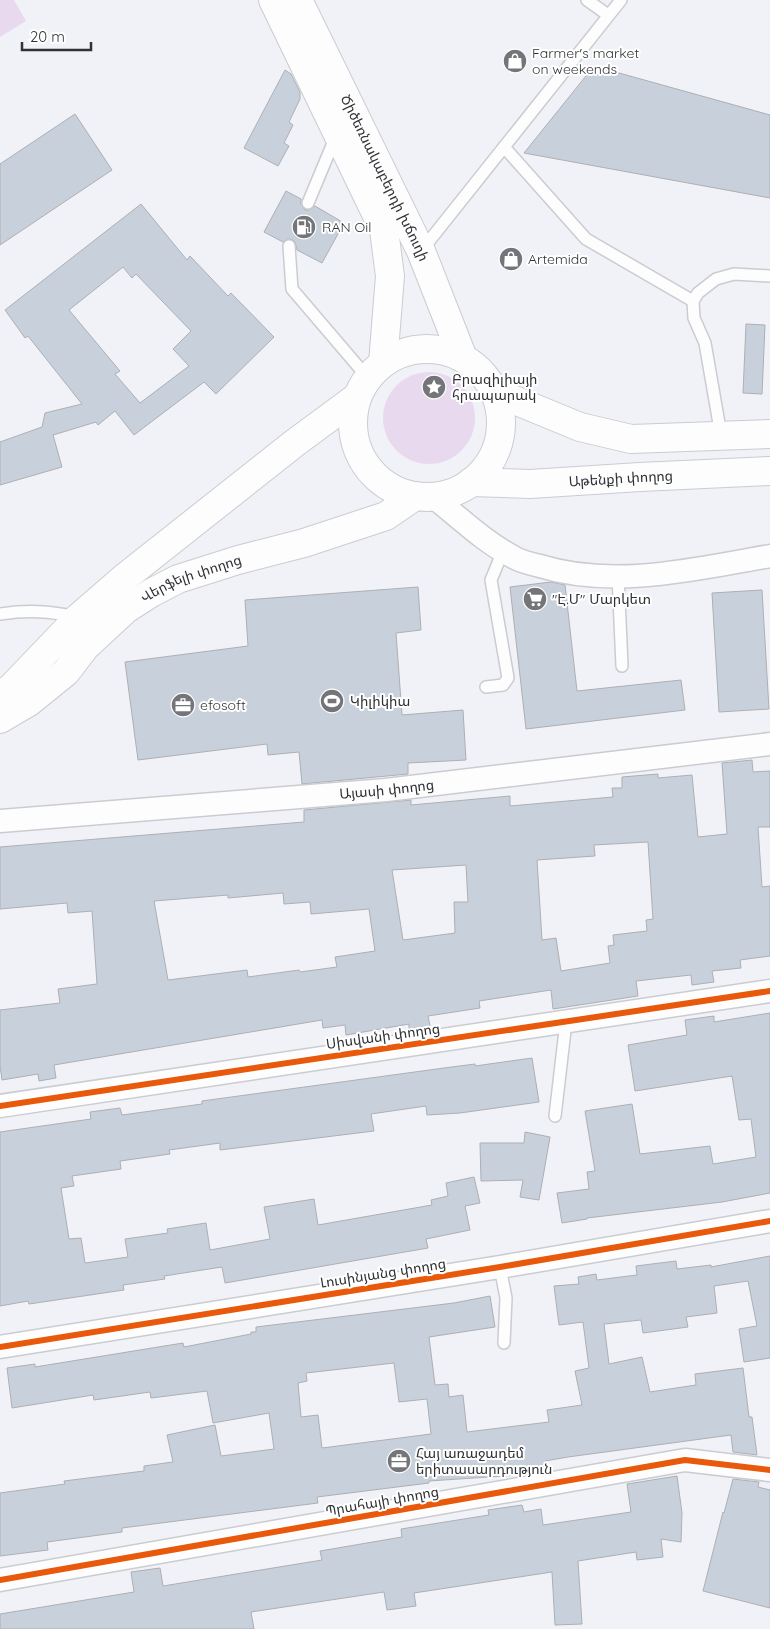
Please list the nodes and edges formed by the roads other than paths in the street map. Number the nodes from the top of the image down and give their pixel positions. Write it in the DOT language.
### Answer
graph roads {
  1 [pos="273,0"];
  2 [pos="298,0"];
  3 [pos="586,0"];
  4 [pos="621,0"];
  5 [pos="608,15"];
  6 [pos="337,132"];
  7 [pos="504,147"];
  8 [pos="308,203"];
  9 [pos="289,246"];
  10 [pos="421,251"];
  11 [pos="770,276"];
  12 [pos="692,301"];
  13 [pos="462,358"];
  14 [pos="369,380"];
  15 [pos="495,392"];
  16 [pos="770,434"];
  17 [pos="721,435"];
  18 [pos="770,471"];
  19 [pos="471,482"];
  20 [pos="424,496"];
  21 [pos="504,551"];
  22 [pos="770,556"];
  23 [pos="618,576"];
  24 [pos="0,614"];
  25 [pos="79,617"];
  26 [pos="622,666"];
  27 [pos="486,687"];
  28 [pos="0,696"];
  29 [pos="0,719"];
  30 [pos="770,744"];
  31 [pos="0,821"];
  32 [pos="770,991"];
  33 [pos="566,1022"];
  34 [pos="0,1106"];
  35 [pos="555,1116"];
  36 [pos="770,1222"];
  37 [pos="500,1267"];
  38 [pos="504,1343"];
  39 [pos="0,1347"];
  40 [pos="770,1470"];
  41 [pos="0,1580"];
  1 -- 6 [label="main road, Ծիծեռնակաբերդի խճուղի"];
  2 -- 10 [label="main road, Ծիծեռնակաբերդի խճուղի"];
  3 -- 5 [label="lane"];
  4 -- 5 [label="lane"];
  5 -- 7 [label="lane"];
  6 -- 8 [label="lane"];
  6 -- 14 [label="main road, Ծիծեռնակաբերդի խճուղի"];
  7 -- 10 [label="lane"];
  7 -- 12 [label="lane"];
  9 -- 14 [label="lane"];
  10 -- 13 [label="main road, Ծիծեռնակաբերդի խճուղի"];
  11 -- 12 [label="lane"];
  12 -- 17 [label="lane"];
  13 -- 14 [label="main road"];
  13 -- 15 [label="main road"];
  14 -- 20 [label="main road"];
  14 -- 25 [label="main road"];
  15 -- 17 [label="main road"];
  15 -- 19 [label="main road"];
  16 -- 17 [label="main road"];
  18 -- 19 [label="main road, Աթենքի փողոց"];
  19 -- 20 [label="main road"];
  20 -- 21 [label="street"];
  20 -- 29 [label="main road, Վերֆելի փողոց"];
  21 -- 23 [label="street"];
  21 -- 27 [label="lane"];
  22 -- 23 [label="street"];
  23 -- 26 [label="lane"];
  24 -- 25 [label="lane"];
  25 -- 28 [label="main road"];
  30 -- 31 [label="street, Այասի փողոց"];
  32 -- 33 [label="street, Սիսվանի փողոց"];
  33 -- 34 [label="street, Սիսվանի փողոց"];
  33 -- 35 [label="lane"];
  36 -- 37 [label="street, Լուսինյանց փողոց"];
  37 -- 38 [label="lane"];
  37 -- 39 [label="street, Լուսինյանց փողոց"];
  40 -- 41 [label="street, Պրահայի փողոց"];
}
